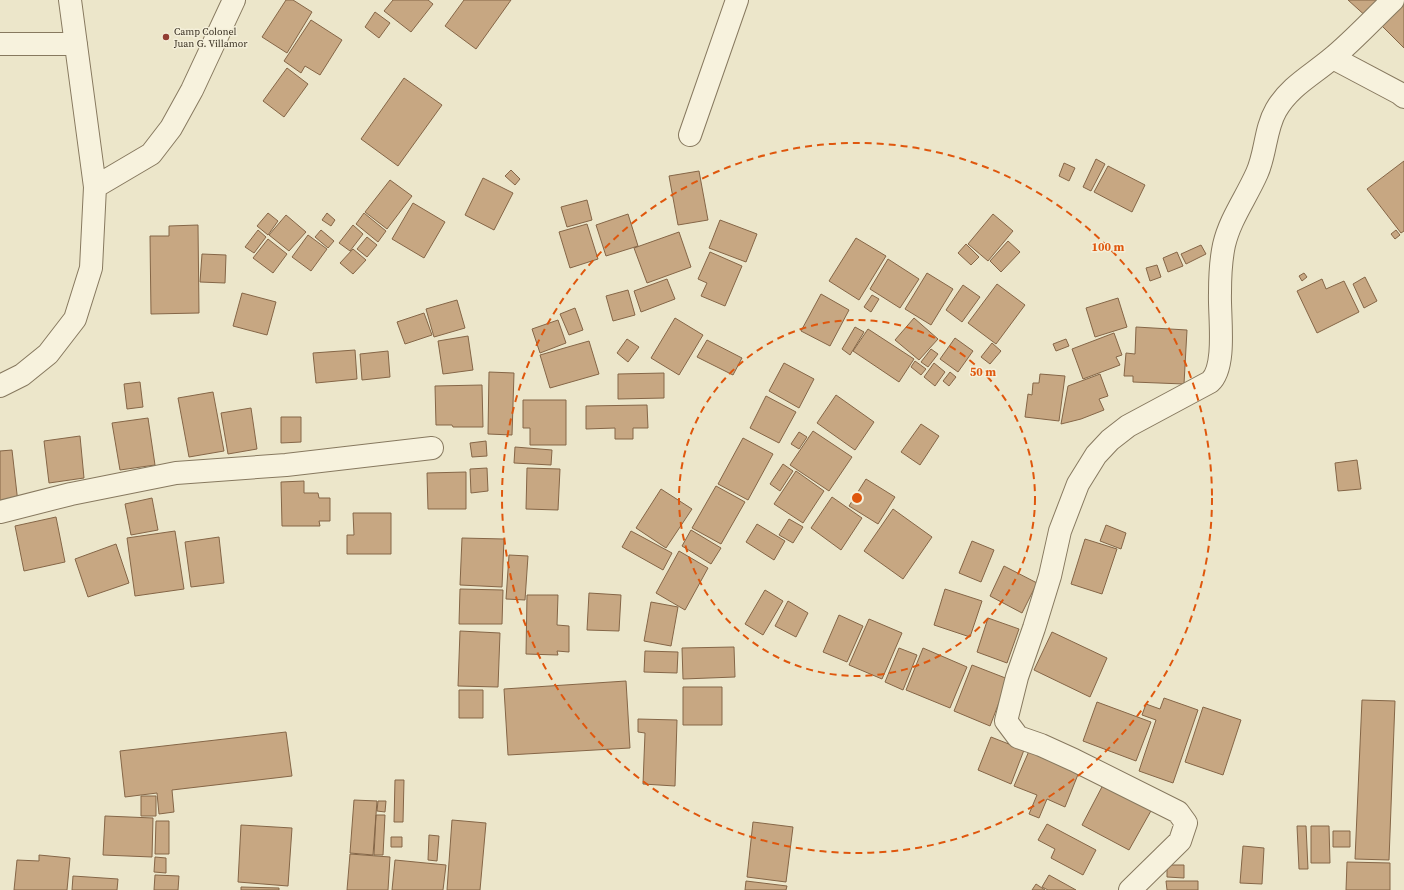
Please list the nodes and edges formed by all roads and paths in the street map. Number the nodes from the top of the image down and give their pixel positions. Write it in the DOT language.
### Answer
graph roads {
  1 [pos="70,0"];
  2 [pos="234,0"];
  3 [pos="738,0"];
  4 [pos="1393,0"];
  5 [pos="0,44"];
  6 [pos="76,44"];
  7 [pos="1333,58"];
  8 [pos="1404,97"];
  9 [pos="690,135"];
  10 [pos="95,187"];
  11 [pos="0,386"];
  12 [pos="432,448"];
  13 [pos="0,512"];
  14 [pos="1130,890"];
  1 -- 6 [label="street"];
  2 -- 10 [label="street"];
  3 -- 9 [label="street"];
  4 -- 7 [label="street"];
  5 -- 6 [label="street"];
  6 -- 10 [label="street"];
  7 -- 8 [label="street"];
  7 -- 14 [label="street"];
  10 -- 11 [label="street"];
  12 -- 13 [label="street"];
}
